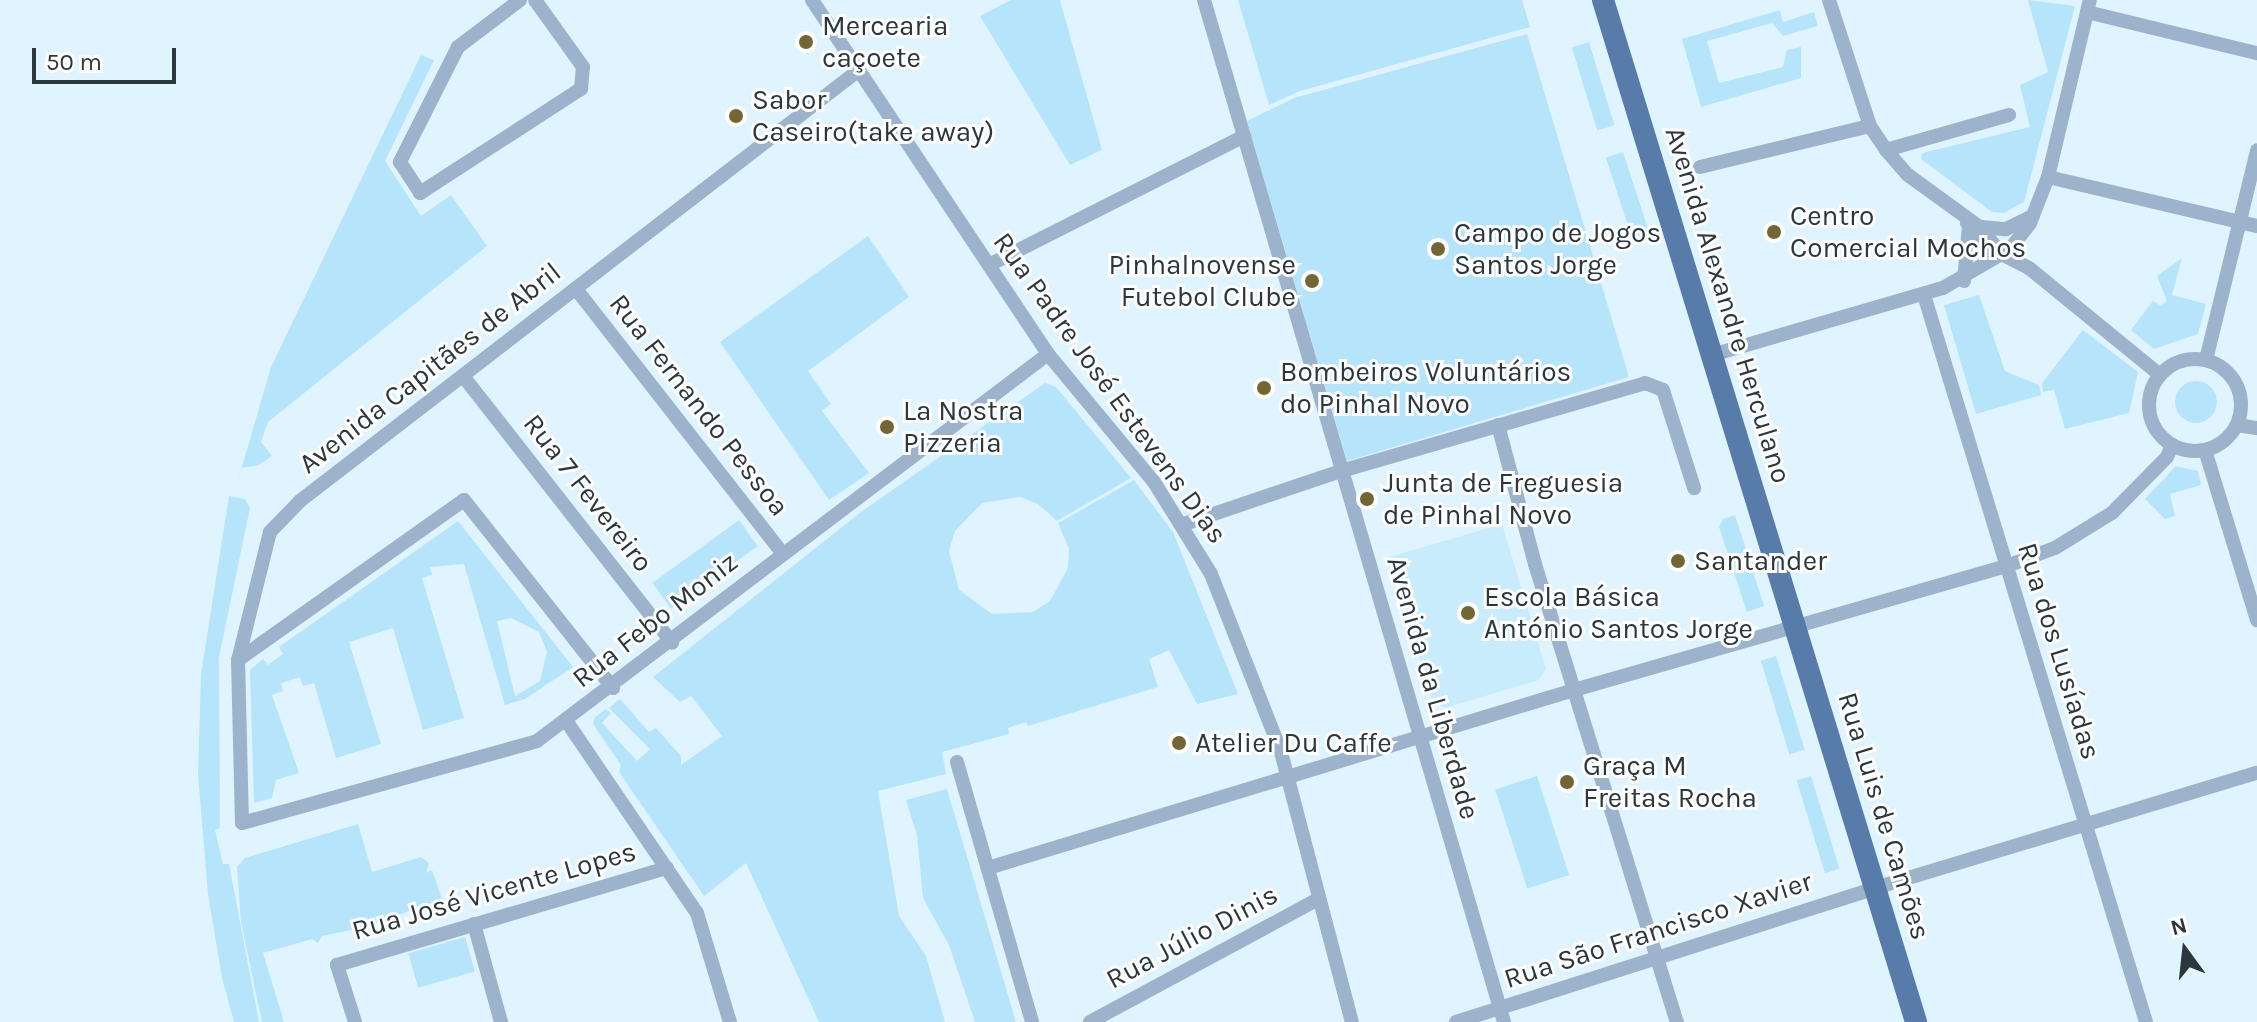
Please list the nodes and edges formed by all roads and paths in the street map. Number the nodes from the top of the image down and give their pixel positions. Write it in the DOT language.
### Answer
graph roads {
  1 [pos="520,0"];
  2 [pos="535,0"];
  3 [pos="812,0"];
  4 [pos="1204,0"];
  5 [pos="1603,0"];
  6 [pos="1829,0"];
  7 [pos="2089,3"];
  8 [pos="2257,53"];
  9 [pos="859,70"];
  10 [pos="2009,115"];
  11 [pos="1870,126"];
  12 [pos="1244,136"];
  13 [pos="1886,150"];
  14 [pos="2257,150"];
  15 [pos="1700,167"];
  16 [pos="2048,177"];
  17 [pos="2033,216"];
  18 [pos="2240,221"];
  19 [pos="1970,223"];
  20 [pos="2257,226"];
  21 [pos="2002,255"];
  22 [pos="989,265"];
  23 [pos="1964,281"];
  24 [pos="576,289"];
  25 [pos="1924,295"];
  26 [pos="1048,354"];
  27 [pos="1712,355"];
  28 [pos="2206,360"];
  29 [pos="2160,375"];
  30 [pos="463,376"];
  31 [pos="1498,425"];
  32 [pos="2237,425"];
  33 [pos="2257,428"];
  34 [pos="2172,445"];
  35 [pos="2205,450"];
  36 [pos="1341,471"];
  37 [pos="1694,488"];
  38 [pos="1184,524"];
  39 [pos="782,553"];
  40 [pos="2007,566"];
  41 [pos="2257,620"];
  42 [pos="1796,627"];
  43 [pos="672,643"];
  44 [pos="238,660"];
  45 [pos="613,688"];
  46 [pos="1574,690"];
  47 [pos="567,722"];
  48 [pos="1420,736"];
  49 [pos="957,762"];
  50 [pos="2257,773"];
  51 [pos="1287,778"];
  52 [pos="242,823"];
  53 [pos="2084,826"];
  54 [pos="667,868"];
  55 [pos="988,868"];
  56 [pos="1875,888"];
  57 [pos="1318,899"];
  58 [pos="474,924"];
  59 [pos="1658,959"];
  60 [pos="1502,1015"];
  61 [pos="355,1022"];
  62 [pos="501,1022"];
  63 [pos="730,1022"];
  64 [pos="1032,1022"];
  65 [pos="1090,1022"];
  66 [pos="1352,1022"];
  67 [pos="1456,1022"];
  68 [pos="1677,1022"];
  69 [pos="1916,1022"];
  70 [pos="2146,1022"];
  1 -- 2 [label="street"];
  3 -- 9 [label="street, Rua Padre José Estevens Dias"];
  4 -- 12 [label="street, Avenida da Liberdade"];
  5 -- 27 [label="main road, Avenida Alexandre Herculano"];
  6 -- 11 [label="street"];
  7 -- 8 [label="street"];
  7 -- 16 [label="street"];
  9 -- 22 [label="street, Rua Padre José Estevens Dias"];
  9 -- 24 [label="street, Avenida Capitães de Abril"];
  10 -- 13 [label="street"];
  11 -- 13 [label="street"];
  11 -- 15 [label="street"];
  12 -- 22 [label="street"];
  12 -- 36 [label="street, Avenida da Liberdade"];
  13 -- 19 [label="street"];
  14 -- 18 [label="street"];
  16 -- 17 [label="street"];
  16 -- 18 [label="street"];
  17 -- 19 [label="street"];
  17 -- 21 [label="street"];
  18 -- 20 [label="street"];
  18 -- 28 [label="street"];
  19 -- 21 [label="street"];
  19 -- 23 [label="street"];
  21 -- 23 [label="street"];
  21 -- 29 [label="street"];
  22 -- 26 [label="street, Rua Padre José Estevens Dias"];
  23 -- 25 [label="street"];
  24 -- 30 [label="street, Avenida Capitães de Abril"];
  24 -- 39 [label="street, Rua Fernando Pessoa"];
  25 -- 27 [label="street"];
  25 -- 40 [label="street, Rua dos Lusíadas"];
  26 -- 38 [label="street, Rua Padre José Estevens Dias"];
  26 -- 39 [label="street, Rua Febo Moniz"];
  27 -- 42 [label="main road, Avenida Alexandre Herculano"];
  28 -- 29 [label="street"];
  28 -- 32 [label="street"];
  29 -- 34 [label="street"];
  30 -- 43 [label="street, Rua 7 Fevereiro"];
  30 -- 44 [label="street, Avenida Capitães de Abril"];
  31 -- 36 [label="street"];
  31 -- 37 [label="street"];
  31 -- 46 [label="street"];
  32 -- 33 [label="street"];
  32 -- 35 [label="street"];
  34 -- 35 [label="street"];
  34 -- 40 [label="street"];
  35 -- 41 [label="street"];
  36 -- 38 [label="street"];
  36 -- 48 [label="street, Avenida da Liberdade"];
  38 -- 51 [label="street, Rua Padre José Estevens Dias"];
  39 -- 43 [label="street, Rua Febo Moniz"];
  40 -- 42 [label="street"];
  40 -- 53 [label="street, Rua dos Lusíadas"];
  42 -- 46 [label="street"];
  42 -- 56 [label="main road, Rua Luis de Camões"];
  43 -- 45 [label="street, Rua Febo Moniz"];
  44 -- 45 [label="street"];
  44 -- 52 [label="street, Avenida Capitães de Abril"];
  45 -- 47 [label="street, Rua Febo Moniz"];
  46 -- 48 [label="street"];
  46 -- 59 [label="street"];
  47 -- 52 [label="street, Rua Febo Moniz"];
  47 -- 54 [label="street"];
  48 -- 51 [label="street"];
  48 -- 60 [label="street, Avenida da Liberdade"];
  49 -- 55 [label="street"];
  50 -- 53 [label="street, Rua São Francisco Xavier"];
  51 -- 55 [label="street"];
  51 -- 57 [label="street, Rua Padre José Estevens Dias"];
  53 -- 56 [label="street, Rua São Francisco Xavier"];
  53 -- 70 [label="street, Rua dos Lusíadas"];
  54 -- 58 [label="street, Rua José Vicente Lopes"];
  54 -- 63 [label="street"];
  55 -- 64 [label="street"];
  56 -- 59 [label="street, Rua São Francisco Xavier"];
  56 -- 69 [label="main road, Rua Luis de Camões"];
  57 -- 65 [label="street, Rua Júlio Dinis"];
  57 -- 66 [label="street, Rua Padre José Estevens Dias"];
  58 -- 61 [label="street, Rua José Vicente Lopes"];
  58 -- 62 [label="street"];
  59 -- 60 [label="street, Rua São Francisco Xavier"];
  59 -- 68 [label="street"];
  60 -- 67 [label="street, Rua São Francisco Xavier"];
}
